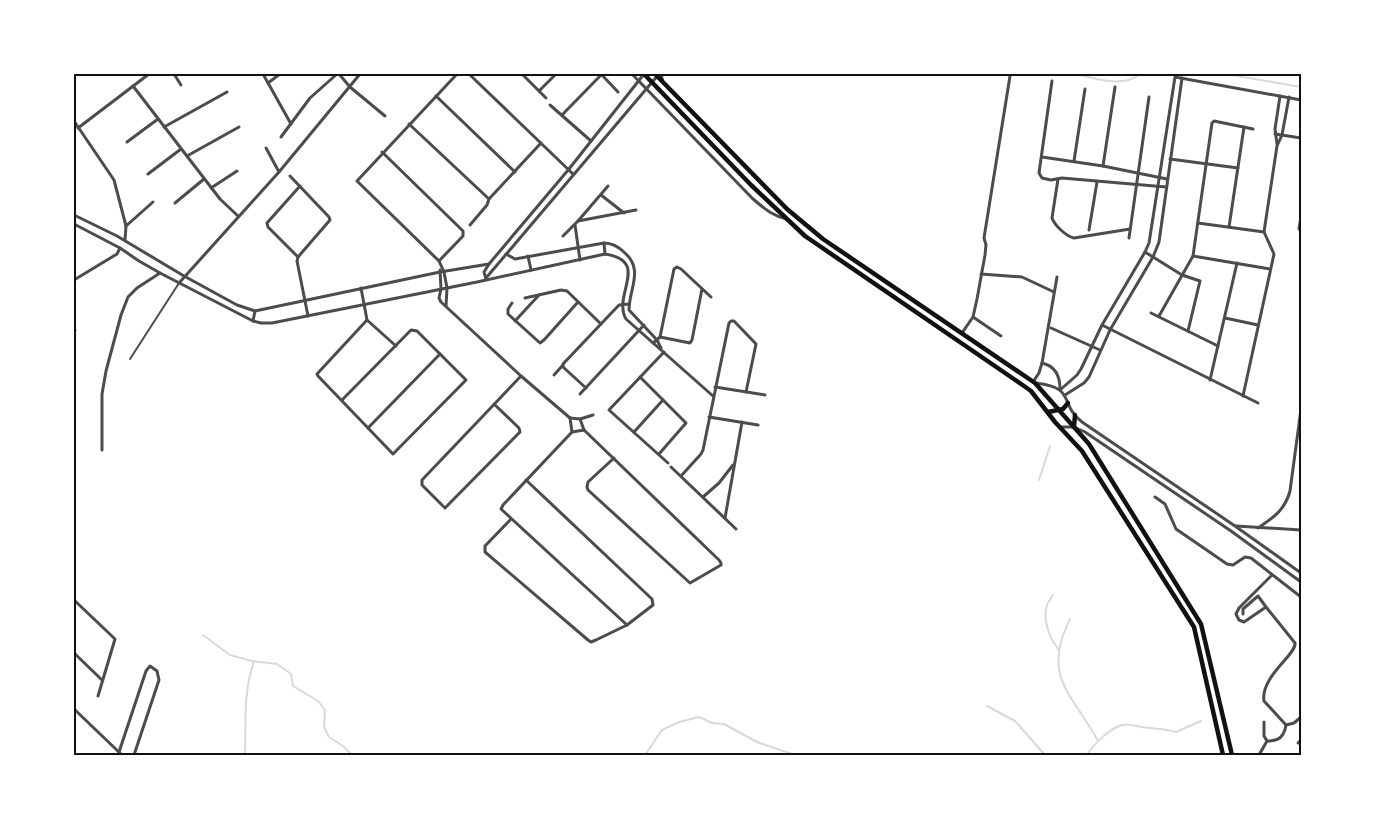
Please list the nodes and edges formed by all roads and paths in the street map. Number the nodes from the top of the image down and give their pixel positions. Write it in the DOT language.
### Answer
graph roads {
  1 [pos="149,74"];
  2 [pos="181,74"];
  3 [pos="263,74"];
  4 [pos="280,74"];
  5 [pos="338,74"];
  6 [pos="360,74"];
  7 [pos="457,74"];
  8 [pos="469,74"];
  9 [pos="522,74"];
  10 [pos="556,74"];
  11 [pos="601,74"];
  12 [pos="632,74"];
  13 [pos="644,74"];
  14 [pos="658,74"];
  15 [pos="175,75"];
  16 [pos="1010,76"];
  17 [pos="1182,78"];
  18 [pos="638,80"];
  19 [pos="1052,81"];
  20 [pos="652,82"];
  21 [pos="268,83"];
  22 [pos="181,85"];
  23 [pos="133,86"];
  24 [pos="350,86"];
  25 [pos="1115,87"];
  26 [pos="646,88"];
  27 [pos="1085,89"];
  28 [pos="539,91"];
  29 [pos="227,92"];
  30 [pos="618,92"];
  31 [pos="436,96"];
  32 [pos="1280,96"];
  33 [pos="1149,97"];
  34 [pos="1289,97"];
  35 [pos="546,98"];
  36 [pos="1301,100"];
  37 [pos="550,105"];
  38 [pos="385,116"];
  39 [pos="562,116"];
  40 [pos="158,119"];
  41 [pos="74,122"];
  42 [pos="291,124"];
  43 [pos="410,124"];
  44 [pos="164,127"];
  45 [pos="239,127"];
  46 [pos="1244,127"];
  47 [pos="78,128"];
  48 [pos="1252,129"];
  49 [pos="1275,134"];
  50 [pos="1282,135"];
  51 [pos="281,136"];
  52 [pos="1301,138"];
  53 [pos="591,141"];
  54 [pos="127,142"];
  55 [pos="541,143"];
  56 [pos="1277,146"];
  57 [pos="181,148"];
  58 [pos="266,148"];
  59 [pos="382,152"];
  60 [pos="1042,156"];
  61 [pos="187,157"];
  62 [pos="1170,159"];
  63 [pos="1074,161"];
  64 [pos="1206,164"];
  65 [pos="1103,166"];
  66 [pos="1238,168"];
  67 [pos="569,169"];
  68 [pos="237,171"];
  69 [pos="279,172"];
  70 [pos="515,172"];
  71 [pos="1139,172"];
  72 [pos="148,174"];
  73 [pos="574,174"];
  74 [pos="290,176"];
  75 [pos="1159,178"];
  76 [pos="1167,178"];
  77 [pos="204,179"];
  78 [pos="1058,180"];
  79 [pos="1097,182"];
  80 [pos="1137,185"];
  81 [pos="300,186"];
  82 [pos="608,186"];
  83 [pos="1158,186"];
  84 [pos="1166,187"];
  85 [pos="211,188"];
  86 [pos="601,194"];
  87 [pos="490,199"];
  88 [pos="153,202"];
  89 [pos="175,203"];
  90 [pos="636,210"];
  91 [pos="624,213"];
  92 [pos="76,216"];
  93 [pos="238,216"];
  94 [pos="1301,217"];
  95 [pos="787,219"];
  96 [pos="578,221"];
  97 [pos="1198,223"];
  98 [pos="74,224"];
  99 [pos="470,225"];
  100 [pos="575,225"];
  101 [pos="126,226"];
  102 [pos="1229,227"];
  103 [pos="1130,229"];
  104 [pos="1301,229"];
  105 [pos="1089,230"];
  106 [pos="1264,232"];
  107 [pos="563,236"];
  108 [pos="1129,238"];
  109 [pos="125,240"];
  110 [pos="604,242"];
  111 [pos="579,247"];
  112 [pos="120,248"];
  113 [pos="621,249"];
  114 [pos="1145,252"];
  115 [pos="506,254"];
  116 [pos="605,254"];
  117 [pos="528,256"];
  118 [pos="616,256"];
  119 [pos="1193,256"];
  120 [pos="298,257"];
  121 [pos="1153,257"];
  122 [pos="580,260"];
  123 [pos="439,261"];
  124 [pos="1237,263"];
  125 [pos="489,264"];
  126 [pos="1270,268"];
  127 [pos="531,270"];
  128 [pos="442,272"];
  129 [pos="160,273"];
  130 [pos="981,274"];
  131 [pos="1182,275"];
  132 [pos="184,276"];
  133 [pos="1057,277"];
  134 [pos="486,279"];
  135 [pos="74,280"];
  136 [pos="179,283"];
  137 [pos="628,284"];
  138 [pos="634,285"];
  139 [pos="361,288"];
  140 [pos="447,288"];
  141 [pos="441,289"];
  142 [pos="702,289"];
  143 [pos="1054,292"];
  144 [pos="540,295"];
  145 [pos="1120,295"];
  146 [pos="711,297"];
  147 [pos="525,298"];
  148 [pos="304,300"];
  149 [pos="1127,300"];
  150 [pos="578,302"];
  151 [pos="512,303"];
  152 [pos="623,304"];
  153 [pos="629,304"];
  154 [pos="364,305"];
  155 [pos="446,306"];
  156 [pos="256,310"];
  157 [pos="1151,313"];
  158 [pos="308,316"];
  159 [pos="1160,316"];
  160 [pos="973,317"];
  161 [pos="1225,318"];
  162 [pos="367,320"];
  163 [pos="253,321"];
  164 [pos="515,321"];
  165 [pos="601,324"];
  166 [pos="644,325"];
  167 [pos="1258,325"];
  168 [pos="1102,326"];
  169 [pos="1052,328"];
  170 [pos="1110,330"];
  171 [pos="639,331"];
  172 [pos="1188,331"];
  173 [pos="962,333"];
  174 [pos="1001,336"];
  175 [pos="658,338"];
  176 [pos="653,343"];
  177 [pos="396,346"];
  178 [pos="1091,346"];
  179 [pos="1218,346"];
  180 [pos="661,348"];
  181 [pos="1100,350"];
  182 [pos="664,352"];
  183 [pos="440,354"];
  184 [pos="130,359"];
  185 [pos="1042,363"];
  186 [pos="563,366"];
  187 [pos="554,375"];
  188 [pos="521,376"];
  189 [pos="640,377"];
  190 [pos="1210,380"];
  191 [pos="1034,383"];
  192 [pos="715,387"];
  193 [pos="586,388"];
  194 [pos="1060,390"];
  195 [pos="746,392"];
  196 [pos="580,394"];
  197 [pos="764,395"];
  198 [pos="1065,395"];
  199 [pos="713,396"];
  200 [pos="1244,396"];
  201 [pos="342,400"];
  202 [pos="663,400"];
  203 [pos="1068,403"];
  204 [pos="1258,403"];
  205 [pos="494,404"];
  206 [pos="1301,409"];
  207 [pos="1059,411"];
  208 [pos="1048,412"];
  209 [pos="593,415"];
  210 [pos="1075,415"];
  211 [pos="709,416"];
  212 [pos="570,418"];
  213 [pos="580,419"];
  214 [pos="742,422"];
  215 [pos="758,425"];
  216 [pos="1060,427"];
  217 [pos="1074,427"];
  218 [pos="368,428"];
  219 [pos="584,430"];
  220 [pos="572,432"];
  221 [pos="634,432"];
  222 [pos="102,450"];
  223 [pos="659,454"];
  224 [pos="614,458"];
  225 [pos="668,463"];
  226 [pos="734,464"];
  227 [pos="670,467"];
  228 [pos="681,476"];
  229 [pos="526,480"];
  230 [pos="703,497"];
  231 [pos="1155,497"];
  232 [pos="1124,501"];
  233 [pos="1117,506"];
  234 [pos="725,518"];
  235 [pos="511,519"];
  236 [pos="1235,526"];
  237 [pos="1258,528"];
  238 [pos="736,529"];
  239 [pos="1301,530"];
  240 [pos="1232,532"];
  241 [pos="1301,574"];
  242 [pos="1272,575"];
  243 [pos="1301,582"];
  244 [pos="1301,595"];
  245 [pos="74,600"];
  246 [pos="1266,607"];
  247 [pos="1242,614"];
  248 [pos="627,625"];
  249 [pos="74,653"];
  250 [pos="102,680"];
  251 [pos="98,696"];
  252 [pos="74,709"];
  253 [pos="1301,717"];
  254 [pos="1264,722"];
  255 [pos="1286,725"];
  256 [pos="1267,741"];
  257 [pos="120,754"];
  258 [pos="134,755"];
  259 [pos="1223,755"];
  260 [pos="1232,755"];
  261 [pos="1259,755"];
  1 -- 23 [label="street"];
  2 -- 15 [label="street"];
  3 -- 21 [label="street"];
  4 -- 21 [label="street"];
  5 -- 24 [label="street"];
  5 -- 42 [label="street"];
  6 -- 24 [label="street"];
  7 -- 31 [label="street"];
  8 -- 55 [label="street"];
  9 -- 28 [label="street"];
  10 -- 28 [label="street"];
  11 -- 30 [label="street"];
  11 -- 39 [label="street"];
  12 -- 18 [label="street"];
  13 -- 18 [label="street"];
  13 -- 20 [label="main road"];
  14 -- 20 [label="street"];
  14 -- 173 [label="main road"];
  15 -- 22 [label="street"];
  16 -- 130 [label="street"];
  17 -- 32 [label="street"];
  17 -- 62 [label="street"];
  17 -- 75 [label="street"];
  18 -- 26 [label="street"];
  18 -- 53 [label="street"];
  19 -- 60 [label="street"];
  20 -- 26 [label="street"];
  20 -- 95 [label="main road"];
  21 -- 42 [label="street"];
  23 -- 40 [label="street"];
  23 -- 47 [label="street"];
  24 -- 38 [label="street"];
  24 -- 69 [label="street"];
  25 -- 65 [label="street"];
  26 -- 73 [label="street"];
  26 -- 95 [label="street"];
  27 -- 63 [label="street"];
  28 -- 35 [label="street"];
  29 -- 44 [label="street"];
  31 -- 43 [label="street"];
  31 -- 70 [label="street"];
  32 -- 34 [label="street"];
  32 -- 49 [label="street"];
  33 -- 71 [label="street"];
  34 -- 36 [label="street"];
  34 -- 50 [label="street"];
  37 -- 39 [label="street"];
  39 -- 53 [label="street"];
  40 -- 44 [label="street"];
  40 -- 54 [label="street"];
  41 -- 47 [label="street"];
  42 -- 51 [label="street"];
  43 -- 59 [label="street"];
  43 -- 87 [label="street"];
  44 -- 57 [label="street"];
  45 -- 61 [label="street"];
  46 -- 48 [label="street"];
  46 -- 64 [label="street"];
  46 -- 66 [label="street"];
  47 -- 101 [label="street"];
  49 -- 50 [label="street"];
  49 -- 56 [label="street"];
  50 -- 52 [label="street"];
  50 -- 56 [label="street"];
  53 -- 67 [label="street"];
  55 -- 67 [label="street"];
  55 -- 70 [label="street"];
  56 -- 106 [label="street"];
  57 -- 61 [label="street"];
  57 -- 72 [label="street"];
  58 -- 69 [label="street"];
  59 -- 123 [label="street"];
  59 -- 123 [label="street"];
  60 -- 63 [label="street"];
  60 -- 78 [label="street"];
  61 -- 77 [label="street"];
  62 -- 64 [label="street"];
  62 -- 76 [label="street"];
  63 -- 65 [label="street"];
  64 -- 66 [label="street"];
  64 -- 97 [label="street"];
  65 -- 71 [label="street"];
  66 -- 102 [label="street"];
  67 -- 73 [label="street"];
  67 -- 125 [label="street"];
  68 -- 85 [label="street"];
  69 -- 93 [label="street"];
  70 -- 87 [label="street"];
  71 -- 75 [label="street"];
  71 -- 80 [label="street"];
  73 -- 115 [label="street"];
  74 -- 81 [label="street"];
  75 -- 76 [label="street"];
  75 -- 83 [label="street"];
  76 -- 84 [label="street"];
  77 -- 85 [label="street"];
  77 -- 89 [label="street"];
  78 -- 79 [label="street"];
  78 -- 103 [label="street"];
  79 -- 80 [label="street"];
  79 -- 105 [label="street"];
  80 -- 83 [label="street"];
  80 -- 103 [label="street"];
  81 -- 120 [label="street"];
  81 -- 120 [label="street"];
  82 -- 86 [label="street"];
  83 -- 84 [label="street"];
  83 -- 114 [label="street"];
  84 -- 121 [label="street"];
  85 -- 93 [label="street"];
  86 -- 91 [label="street"];
  86 -- 96 [label="street"];
  87 -- 99 [label="street"];
  88 -- 101 [label="street"];
  90 -- 91 [label="street"];
  91 -- 96 [label="street"];
  92 -- 98 [label="street"];
  92 -- 109 [label="street"];
  93 -- 132 [label="street"];
  94 -- 104 [label="street"];
  95 -- 208 [label="main road"];
  96 -- 100 [label="street"];
  97 -- 102 [label="street"];
  97 -- 119 [label="street"];
  98 -- 112 [label="street"];
  100 -- 107 [label="street"];
  100 -- 111 [label="street"];
  101 -- 109 [label="street"];
  102 -- 106 [label="street"];
  103 -- 108 [label="street"];
  106 -- 126 [label="street"];
  109 -- 132 [label="street"];
  110 -- 111 [label="street"];
  110 -- 113 [label="street"];
  110 -- 116 [label="street"];
  111 -- 117 [label="street"];
  111 -- 122 [label="street"];
  112 -- 129 [label="street"];
  112 -- 135 [label="street"];
  113 -- 118 [label="street"];
  113 -- 138 [label="street"];
  114 -- 121 [label="street"];
  114 -- 145 [label="street"];
  115 -- 117 [label="street"];
  115 -- 134 [label="street"];
  116 -- 118 [label="street"];
  116 -- 122 [label="street"];
  117 -- 127 [label="street"];
  118 -- 137 [label="street"];
  119 -- 124 [label="street"];
  119 -- 131 [label="street"];
  120 -- 148 [label="street"];
  121 -- 131 [label="street"];
  121 -- 149 [label="street"];
  122 -- 127 [label="street"];
  123 -- 128 [label="street"];
  124 -- 126 [label="street"];
  124 -- 161 [label="street"];
  125 -- 128 [label="street"];
  125 -- 134 [label="street"];
  126 -- 167 [label="street"];
  127 -- 134 [label="street"];
  128 -- 139 [label="street"];
  128 -- 140 [label="street"];
  128 -- 141 [label="street"];
  129 -- 136 [label="street"];
  129 -- 222 [label="street"];
  130 -- 143 [label="street"];
  130 -- 160 [label="street"];
  131 -- 159 [label="street"];
  131 -- 172 [label="street"];
  132 -- 136 [label="street"];
  132 -- 156 [label="street"];
  133 -- 143 [label="street"];
  134 -- 140 [label="street"];
  136 -- 163 [label="street"];
  136 -- 184 [label="lane"];
  137 -- 138 [label="street"];
  137 -- 152 [label="street"];
  138 -- 153 [label="street"];
  139 -- 148 [label="street"];
  139 -- 154 [label="street"];
  140 -- 141 [label="street"];
  140 -- 155 [label="street"];
  141 -- 154 [label="street"];
  141 -- 155 [label="street"];
  142 -- 146 [label="street"];
  142 -- 175 [label="street"];
  142 -- 175 [label="street"];
  143 -- 185 [label="street"];
  144 -- 147 [label="street"];
  144 -- 150 [label="street"];
  144 -- 164 [label="street"];
  145 -- 149 [label="street"];
  145 -- 168 [label="street"];
  148 -- 156 [label="street"];
  148 -- 158 [label="street"];
  149 -- 170 [label="street"];
  150 -- 164 [label="street"];
  150 -- 165 [label="street"];
  151 -- 164 [label="street"];
  152 -- 153 [label="street"];
  152 -- 165 [label="street"];
  152 -- 171 [label="street"];
  153 -- 166 [label="street"];
  154 -- 158 [label="street"];
  154 -- 162 [label="street"];
  155 -- 188 [label="street"];
  156 -- 163 [label="street"];
  157 -- 159 [label="street"];
  158 -- 163 [label="street"];
  159 -- 172 [label="street"];
  160 -- 173 [label="street"];
  160 -- 174 [label="street"];
  161 -- 167 [label="street"];
  161 -- 179 [label="street"];
  162 -- 177 [label="street"];
  162 -- 201 [label="street"];
  165 -- 186 [label="street"];
  166 -- 171 [label="street"];
  166 -- 175 [label="street"];
  167 -- 200 [label="street"];
  168 -- 170 [label="street"];
  168 -- 178 [label="street"];
  169 -- 178 [label="street"];
  170 -- 181 [label="street"];
  170 -- 190 [label="street"];
  171 -- 176 [label="street"];
  171 -- 193 [label="street"];
  172 -- 179 [label="street"];
  173 -- 191 [label="main road"];
  175 -- 176 [label="street"];
  175 -- 180 [label="street"];
  176 -- 180 [label="street"];
  177 -- 183 [label="street"];
  177 -- 201 [label="street"];
  178 -- 181 [label="street"];
  178 -- 194 [label="street"];
  179 -- 190 [label="street"];
  180 -- 182 [label="street"];
  181 -- 198 [label="street"];
  182 -- 189 [label="street"];
  182 -- 199 [label="street"];
  183 -- 218 [label="street"];
  183 -- 218 [label="street"];
  185 -- 191 [label="street"];
  185 -- 194 [label="street"];
  186 -- 187 [label="street"];
  186 -- 193 [label="street"];
  188 -- 205 [label="street"];
  188 -- 212 [label="street"];
  189 -- 202 [label="street"];
  189 -- 221 [label="street"];
  190 -- 200 [label="street"];
  191 -- 194 [label="street"];
  191 -- 207 [label="main road"];
  192 -- 195 [label="street"];
  192 -- 195 [label="street"];
  192 -- 199 [label="street"];
  193 -- 196 [label="street"];
  194 -- 198 [label="street"];
  195 -- 197 [label="street"];
  198 -- 203 [label="street"];
  199 -- 211 [label="street"];
  200 -- 204 [label="street"];
  201 -- 218 [label="street"];
  202 -- 221 [label="street"];
  202 -- 223 [label="street"];
  203 -- 207 [label="main road"];
  203 -- 210 [label="street"];
  205 -- 205 [label="street"];
  206 -- 237 [label="street"];
  207 -- 208 [label="main road"];
  207 -- 217 [label="main road"];
  208 -- 216 [label="main road"];
  209 -- 213 [label="street"];
  210 -- 217 [label="main road"];
  210 -- 236 [label="street"];
  211 -- 214 [label="street"];
  211 -- 228 [label="street"];
  212 -- 213 [label="street"];
  212 -- 220 [label="street"];
  213 -- 219 [label="street"];
  214 -- 215 [label="street"];
  214 -- 226 [label="street"];
  216 -- 217 [label="street"];
  216 -- 233 [label="main road"];
  217 -- 232 [label="main road"];
  217 -- 240 [label="street"];
  219 -- 220 [label="street"];
  219 -- 224 [label="street"];
  220 -- 229 [label="street"];
  221 -- 223 [label="street"];
  223 -- 225 [label="street"];
  224 -- 224 [label="street"];
  226 -- 230 [label="street"];
  226 -- 234 [label="street"];
  227 -- 228 [label="street"];
  228 -- 230 [label="street"];
  229 -- 235 [label="street"];
  229 -- 248 [label="street"];
  230 -- 234 [label="street"];
  231 -- 242 [label="street"];
  232 -- 233 [label="main road"];
  232 -- 260 [label="main road"];
  233 -- 259 [label="main road"];
  234 -- 238 [label="street"];
  235 -- 248 [label="street"];
  235 -- 248 [label="street"];
  236 -- 237 [label="street"];
  236 -- 240 [label="street"];
  236 -- 241 [label="street"];
  237 -- 239 [label="street"];
  240 -- 243 [label="street"];
  242 -- 244 [label="street"];
  242 -- 246 [label="street"];
  245 -- 250 [label="street"];
  246 -- 247 [label="street"];
  246 -- 255 [label="street"];
  249 -- 250 [label="street"];
  250 -- 251 [label="street"];
  252 -- 257 [label="street"];
  253 -- 255 [label="street"];
  254 -- 256 [label="street"];
  255 -- 256 [label="street"];
  256 -- 261 [label="street"];
  257 -- 258 [label="street"];
}
